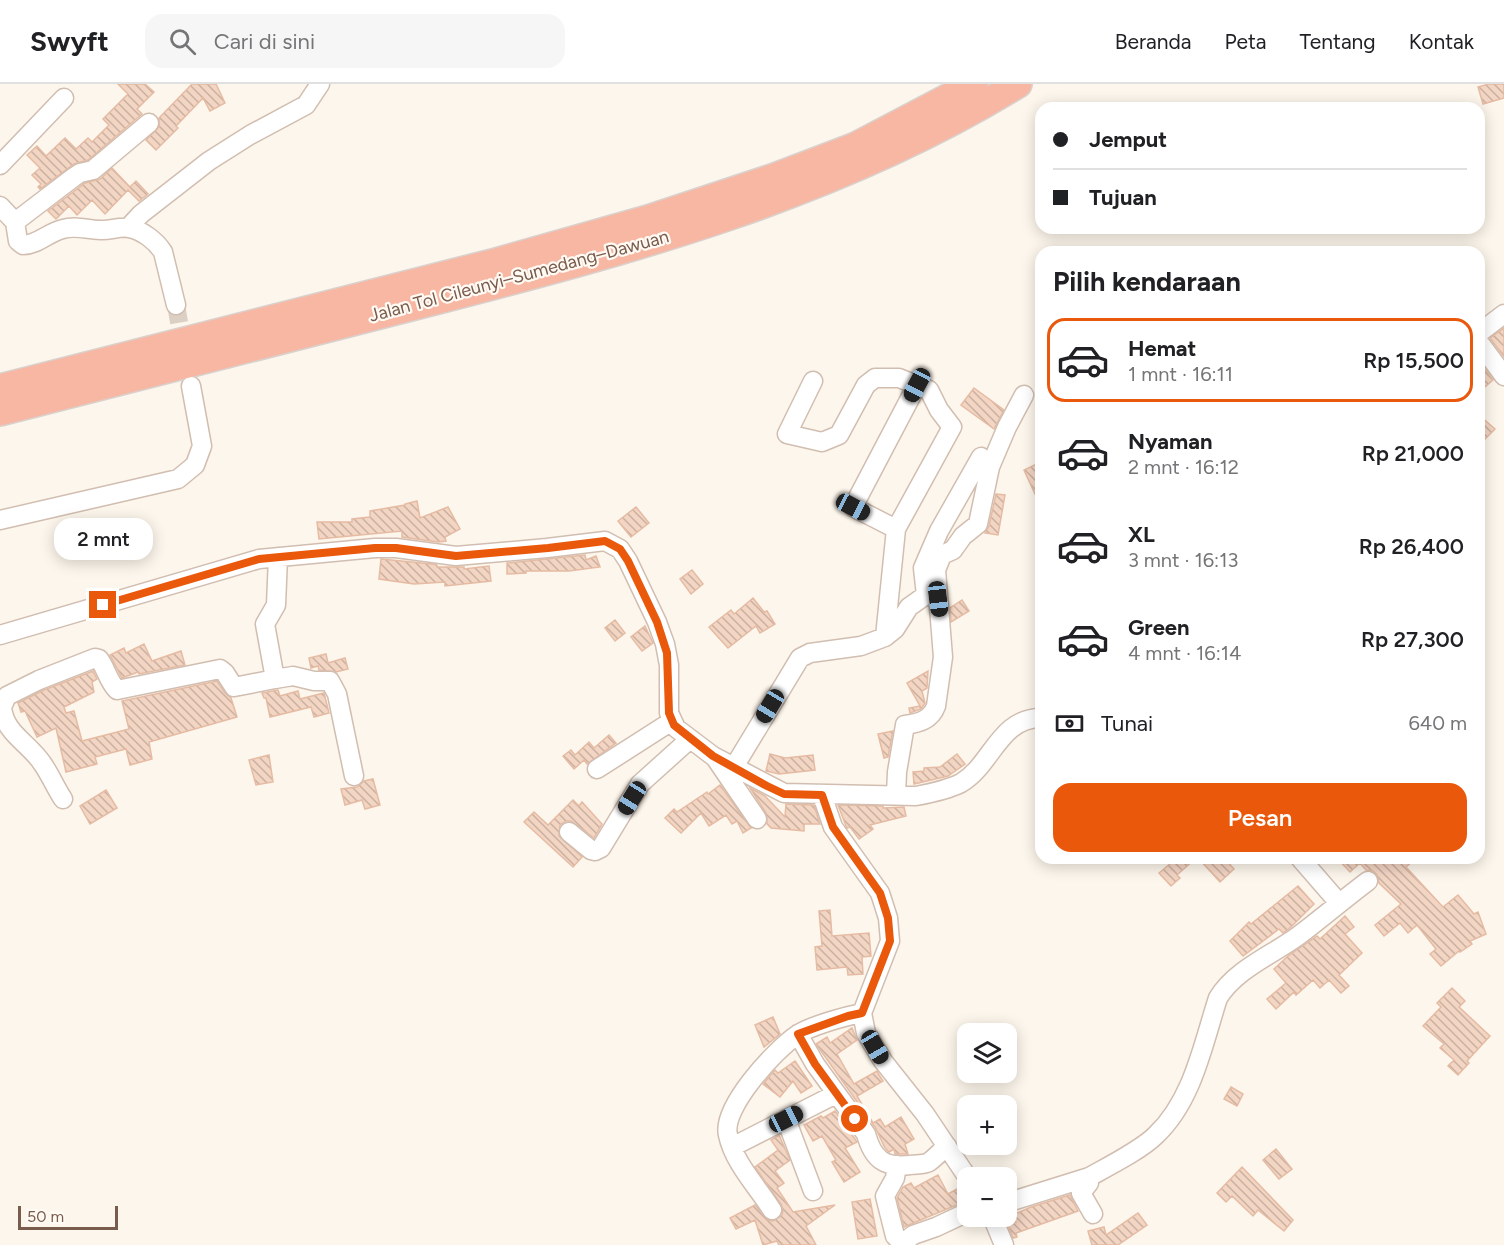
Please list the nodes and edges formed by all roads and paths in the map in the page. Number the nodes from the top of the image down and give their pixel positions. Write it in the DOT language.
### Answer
graph roads {
  1 [pos="320,84"];
  2 [pos="974,84"];
  3 [pos="1018,84"];
  4 [pos="64,98"];
  5 [pos="149,123"];
  6 [pos="0,165"];
  7 [pos="0,206"];
  8 [pos="15,222"];
  9 [pos="128,228"];
  10 [pos="176,305"];
  11 [pos="1504,314"];
  12 [pos="1485,328"];
  13 [pos="1485,350"];
  14 [pos="1504,376"];
  15 [pos="813,381"];
  16 [pos="917,385"];
  17 [pos="191,386"];
  18 [pos="0,388"];
  19 [pos="1024,395"];
  20 [pos="0,412"];
  21 [pos="981,457"];
  22 [pos="0,520"];
  23 [pos="896,529"];
  24 [pos="278,557"];
  25 [pos="0,635"];
  26 [pos="885,637"];
  27 [pos="274,679"];
  28 [pos="1035,719"];
  29 [pos="672,722"];
  30 [pos="690,739"];
  31 [pos="713,756"];
  32 [pos="734,767"];
  33 [pos="597,769"];
  34 [pos="354,776"];
  35 [pos="822,795"];
  36 [pos="896,795"];
  37 [pos="63,799"];
  38 [pos="757,819"];
  39 [pos="569,832"];
  40 [pos="1304,864"];
  41 [pos="1368,881"];
  42 [pos="1339,903"];
  43 [pos="862,1013"];
  44 [pos="798,1034"];
  45 [pos="836,1094"];
  46 [pos="786,1119"];
  47 [pos="732,1146"];
  48 [pos="947,1146"];
  49 [pos="897,1165"];
  50 [pos="961,1167"];
  51 [pos="1089,1177"];
  52 [pos="813,1191"];
  53 [pos="1017,1200"];
  54 [pos="772,1210"];
  55 [pos="1093,1214"];
  56 [pos="957,1217"];
  57 [pos="997,1227"];
  58 [pos="902,1244"];
  59 [pos="1004,1245"];
  1 -- 9 [label="street"];
  2 -- 18 [label="highway, Jalan Tol Cileunyi–Sumedang–Dawuan"];
  3 -- 20 [label="highway, Jalan Tol Cileunyi–Sumedang–Dawuan"];
  4 -- 6 [label="street"];
  5 -- 8 [label="street"];
  7 -- 8 [label="street"];
  8 -- 9 [label="street"];
  9 -- 10 [label="street"];
  11 -- 12 [label="street"];
  13 -- 14 [label="street"];
  15 -- 16 [label="street"];
  16 -- 23 [label="street"];
  16 -- 23 [label="street"];
  17 -- 22 [label="street"];
  19 -- 36 [label="street"];
  21 -- 26 [label="street"];
  23 -- 26 [label="street"];
  24 -- 25 [label="street"];
  24 -- 27 [label="street"];
  24 -- 29 [label="street"];
  26 -- 32 [label="street"];
  27 -- 34 [label="street"];
  27 -- 37 [label="street"];
  28 -- 36 [label="street"];
  29 -- 30 [label="street"];
  29 -- 33 [label="street"];
  30 -- 31 [label="street"];
  30 -- 39 [label="street"];
  31 -- 32 [label="street"];
  31 -- 38 [label="street"];
  32 -- 35 [label="street"];
  35 -- 36 [label="street"];
  35 -- 43 [label="street"];
  40 -- 42 [label="street"];
  41 -- 42 [label="street"];
  42 -- 51 [label="street"];
  43 -- 44 [label="street"];
  43 -- 48 [label="street"];
  44 -- 45 [label="street"];
  44 -- 47 [label="street"];
  45 -- 46 [label="street"];
  45 -- 49 [label="street"];
  46 -- 47 [label="street"];
  46 -- 52 [label="street"];
  47 -- 54 [label="street"];
  48 -- 49 [label="street"];
  48 -- 50 [label="street"];
  49 -- 58 [label="street"];
  51 -- 53 [label="street"];
  51 -- 55 [label="street"];
  56 -- 58 [label="street"];
  57 -- 59 [label="street"];
}
